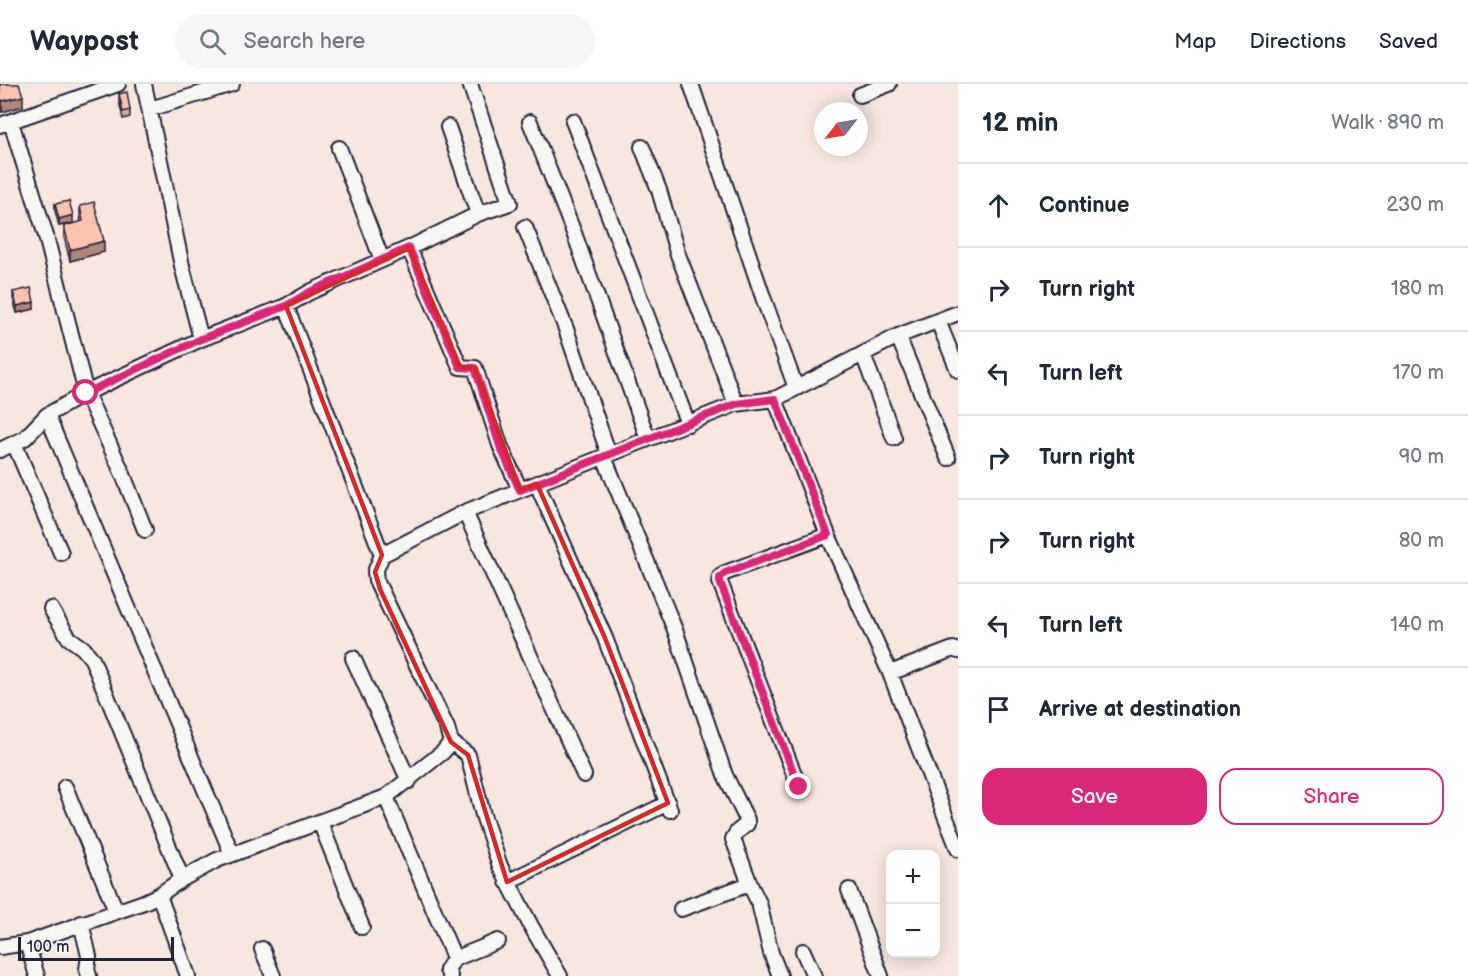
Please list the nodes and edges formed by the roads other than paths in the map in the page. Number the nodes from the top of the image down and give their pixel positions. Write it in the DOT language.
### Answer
graph roads {
  1 [pos="117,84"];
  2 [pos="144,84"];
  3 [pos="232,84"];
  4 [pos="470,84"];
  5 [pos="691,84"];
  6 [pos="888,84"];
  7 [pos="861,95"];
  8 [pos="150,109"];
  9 [pos="573,121"];
  10 [pos="530,122"];
  11 [pos="6,124"];
  12 [pos="448,127"];
  13 [pos="642,147"];
  14 [pos="339,148"];
  15 [pos="478,214"];
  16 [pos="525,227"];
  17 [pos="409,248"];
  18 [pos="382,261"];
  19 [pos="286,306"];
  20 [pos="958,313"];
  21 [pos="938,321"];
  22 [pos="898,336"];
  23 [pos="201,339"];
  24 [pos="863,354"];
  25 [pos="958,370"];
  26 [pos="796,388"];
  27 [pos="86,393"];
  28 [pos="775,399"];
  29 [pos="736,404"];
  30 [pos="47,415"];
  31 [pos="688,424"];
  32 [pos="894,438"];
  33 [pos="648,439"];
  34 [pos="14,443"];
  35 [pos="0,450"];
  36 [pos="607,456"];
  37 [pos="948,458"];
  38 [pos="537,484"];
  39 [pos="520,490"];
  40 [pos="465,512"];
  41 [pos="145,530"];
  42 [pos="828,535"];
  43 [pos="61,554"];
  44 [pos="382,555"];
  45 [pos="51,609"];
  46 [pos="958,651"];
  47 [pos="353,658"];
  48 [pos="890,673"];
  49 [pos="451,742"];
  50 [pos="584,775"];
  51 [pos="409,781"];
  52 [pos="65,787"];
  53 [pos="799,787"];
  54 [pos="386,797"];
  55 [pos="320,822"];
  56 [pos="958,849"];
  57 [pos="232,854"];
  58 [pos="182,879"];
  59 [pos="507,882"];
  60 [pos="751,887"];
  61 [pos="849,890"];
  62 [pos="159,895"];
  63 [pos="681,909"];
  64 [pos="116,911"];
  65 [pos="81,923"];
  66 [pos="362,927"];
  67 [pos="498,941"];
  68 [pos="27,943"];
  69 [pos="0,947"];
  70 [pos="262,949"];
  71 [pos="803,951"];
  72 [pos="454,959"];
  73 [pos="37,976"];
  74 [pos="89,976"];
  75 [pos="188,976"];
  76 [pos="273,976"];
  77 [pos="450,976"];
  78 [pos="560,976"];
  79 [pos="780,976"];
  80 [pos="814,976"];
  81 [pos="881,976"];
  1 -- 11 [label="street"];
  2 -- 8 [label="street"];
  3 -- 8 [label="street"];
  4 -- 15 [label="street"];
  5 -- 26 [label="street"];
  6 -- 7 [label="street"];
  8 -- 23 [label="street"];
  9 -- 31 [label="street"];
  10 -- 33 [label="street"];
  11 -- 27 [label="street"];
  12 -- 15 [label="street"];
  13 -- 29 [label="street"];
  14 -- 18 [label="street"];
  15 -- 17 [label="street"];
  16 -- 36 [label="street"];
  17 -- 18 [label="street"];
  17 -- 39 [label="street"];
  18 -- 19 [label="street"];
  19 -- 23 [label="street"];
  19 -- 44 [label="street"];
  20 -- 21 [label="street"];
  21 -- 22 [label="street"];
  21 -- 25 [label="street"];
  22 -- 24 [label="street"];
  22 -- 37 [label="street"];
  23 -- 27 [label="street"];
  24 -- 26 [label="street"];
  24 -- 32 [label="street"];
  26 -- 28 [label="street"];
  27 -- 30 [label="street"];
  27 -- 41 [label="street"];
  28 -- 29 [label="street"];
  28 -- 42 [label="street"];
  29 -- 31 [label="street"];
  30 -- 34 [label="street"];
  30 -- 57 [label="street"];
  31 -- 33 [label="street"];
  33 -- 36 [label="street"];
  34 -- 35 [label="street"];
  34 -- 43 [label="street"];
  36 -- 38 [label="street"];
  36 -- 60 [label="street"];
  38 -- 39 [label="street"];
  38 -- 59 [label="street"];
  39 -- 40 [label="street"];
  40 -- 44 [label="street"];
  40 -- 50 [label="street"];
  42 -- 48 [label="street"];
  42 -- 53 [label="street"];
  44 -- 49 [label="street"];
  45 -- 58 [label="street"];
  46 -- 48 [label="street"];
  47 -- 51 [label="street"];
  48 -- 56 [label="street"];
  49 -- 51 [label="street"];
  49 -- 59 [label="street"];
  51 -- 54 [label="street"];
  52 -- 64 [label="street"];
  54 -- 55 [label="street"];
  54 -- 72 [label="street"];
  55 -- 57 [label="street"];
  55 -- 66 [label="street"];
  57 -- 58 [label="street"];
  58 -- 62 [label="street"];
  59 -- 78 [label="street"];
  60 -- 63 [label="street"];
  60 -- 79 [label="street"];
  61 -- 81 [label="street"];
  62 -- 64 [label="street"];
  62 -- 75 [label="street"];
  64 -- 65 [label="street"];
  65 -- 68 [label="street"];
  65 -- 74 [label="street"];
  67 -- 72 [label="street"];
  68 -- 69 [label="street"];
  68 -- 73 [label="street"];
  70 -- 76 [label="street"];
  71 -- 80 [label="street"];
  72 -- 77 [label="street"];
}
